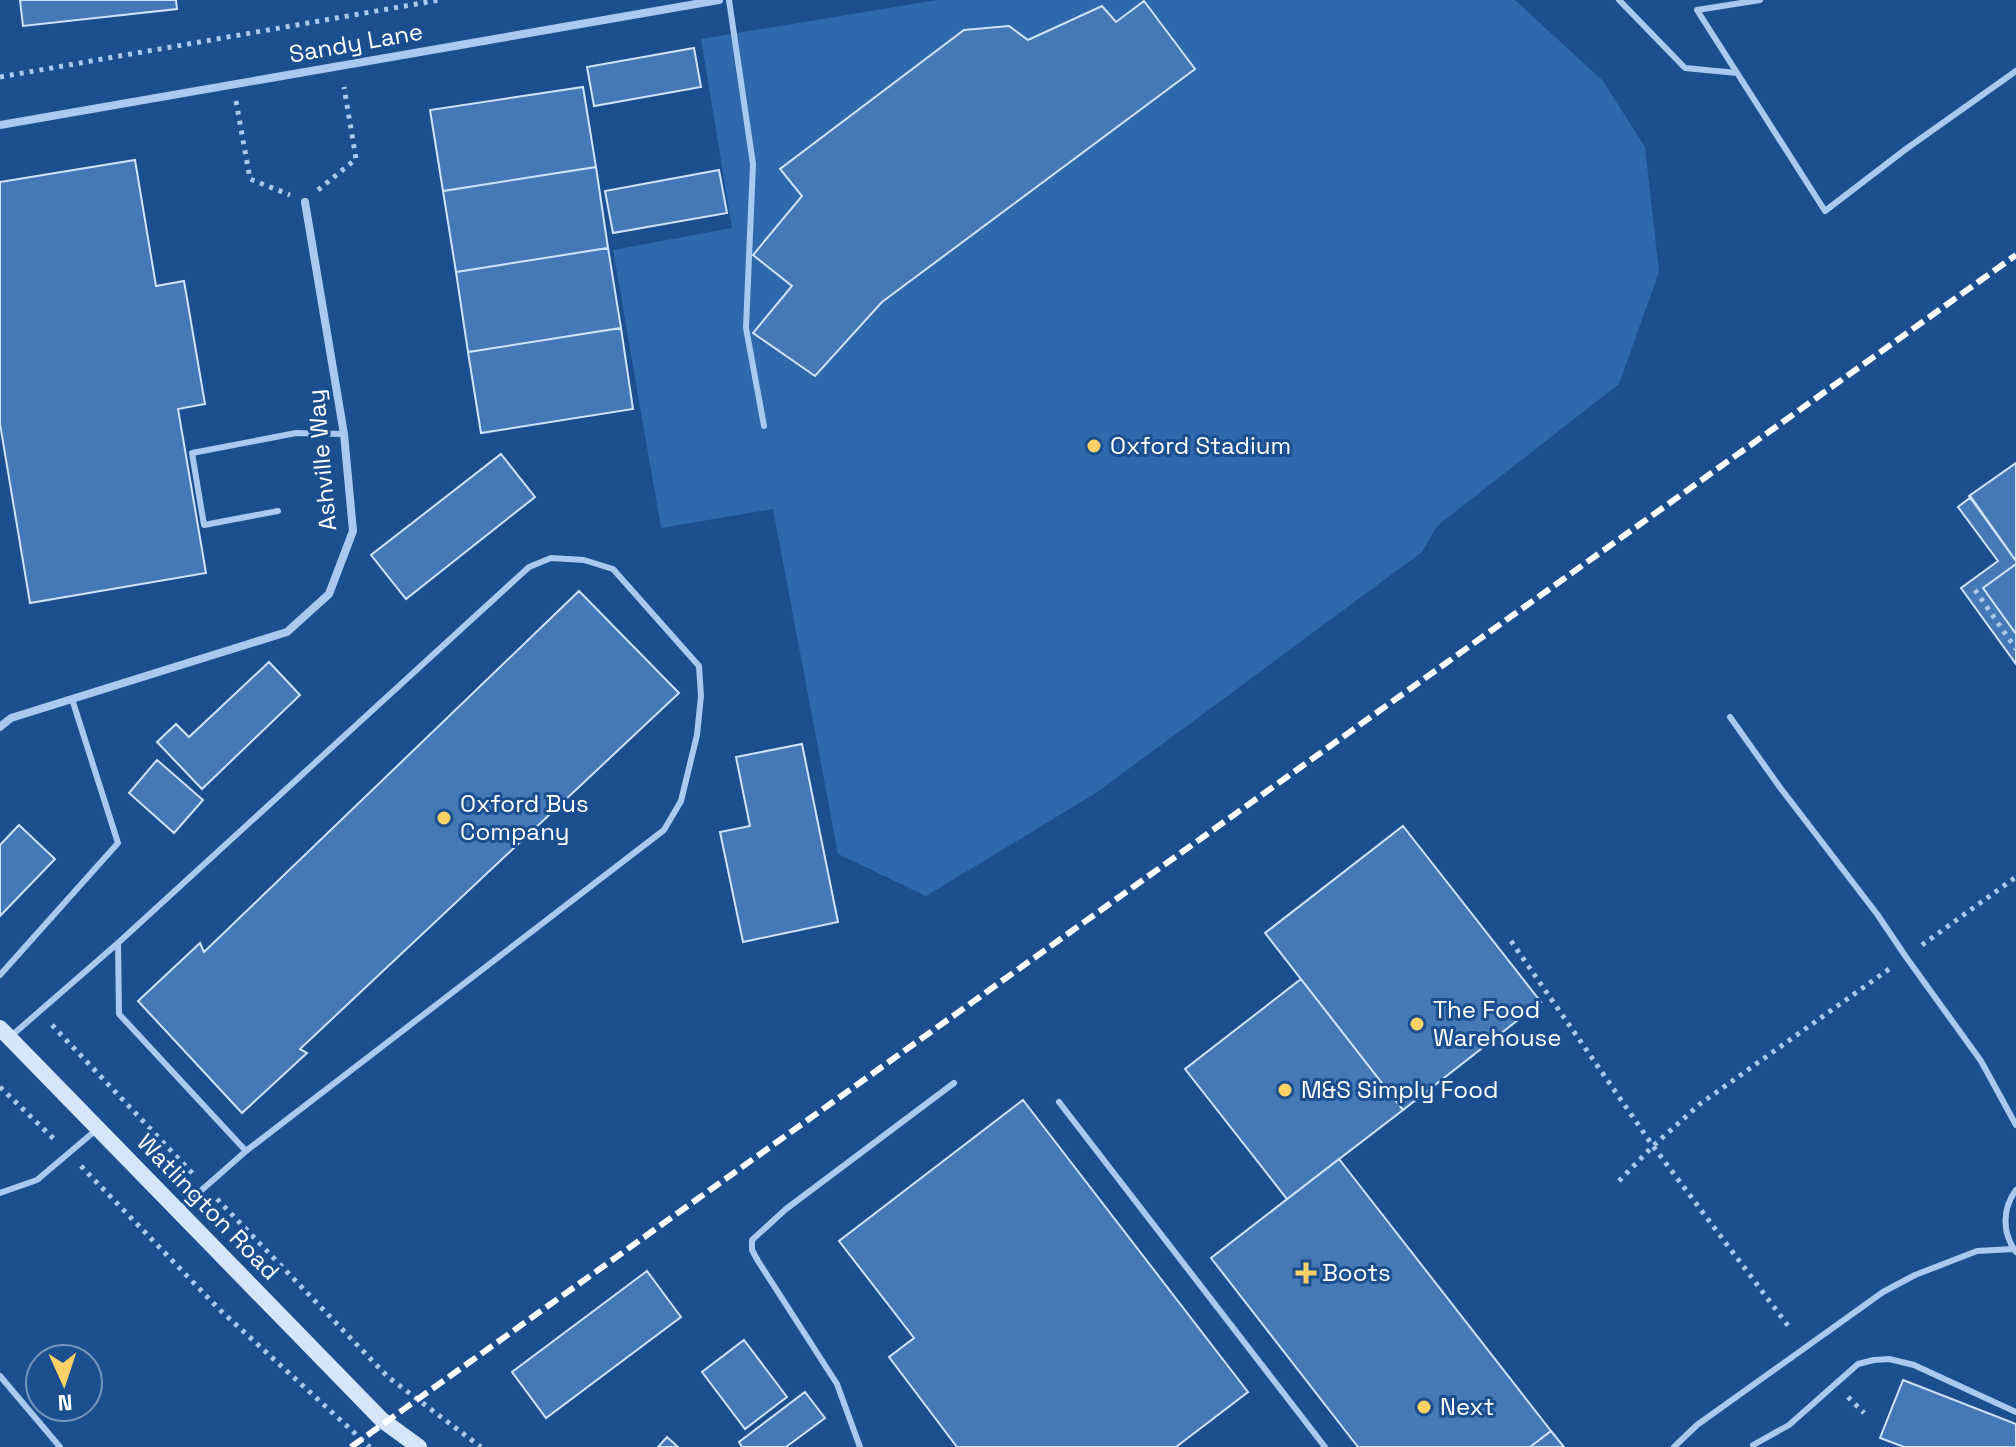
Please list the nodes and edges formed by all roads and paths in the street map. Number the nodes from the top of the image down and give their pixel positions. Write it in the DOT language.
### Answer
graph roads {
  1 [pos="439,0"];
  2 [pos="719,0"];
  3 [pos="729,0"];
  4 [pos="1619,0"];
  5 [pos="1760,0"];
  6 [pos="341,66"];
  7 [pos="2016,71"];
  8 [pos="1737,73"];
  9 [pos="0,77"];
  10 [pos="237,107"];
  11 [pos="0,125"];
  12 [pos="305,202"];
  13 [pos="764,426"];
  14 [pos="344,434"];
  15 [pos="278,511"];
  16 [pos="1975,590"];
  17 [pos="2016,649"];
  18 [pos="72,699"];
  19 [pos="1730,717"];
  20 [pos="0,727"];
  21 [pos="2016,877"];
  22 [pos="1511,941"];
  23 [pos="118,943"];
  24 [pos="1906,957"];
  25 [pos="0,975"];
  26 [pos="39,1011"];
  27 [pos="5,1033"];
  28 [pos="954,1083"];
  29 [pos="0,1087"];
  30 [pos="1059,1102"];
  31 [pos="2016,1125"];
  32 [pos="98,1128"];
  33 [pos="1653,1146"];
  34 [pos="246,1151"];
  35 [pos="69,1155"];
  36 [pos="1619,1181"];
  37 [pos="205,1187"];
  38 [pos="2016,1190"];
  39 [pos="0,1193"];
  40 [pos="178,1211"];
  41 [pos="2015,1251"];
  42 [pos="1789,1327"];
  43 [pos="0,1376"];
  44 [pos="1844,1393"];
  45 [pos="2016,1412"];
  46 [pos="1864,1413"];
  47 [pos="1753,1445"];
  48 [pos="60,1447"];
  49 [pos="370,1447"];
  50 [pos="419,1447"];
  51 [pos="481,1447"];
  52 [pos="860,1447"];
  53 [pos="1325,1447"];
  54 [pos="1674,1447"];
  1 -- 9 [label="path"];
  2 -- 6 [label="street, Sandy Lane"];
  3 -- 13 [label="lane"];
  4 -- 8 [label="lane"];
  5 -- 8 [label="lane"];
  6 -- 11 [label="street, Sandy Lane"];
  6 -- 12 [label="path"];
  7 -- 8 [label="lane"];
  10 -- 12 [label="path"];
  12 -- 14 [label="street, Ashville Way"];
  14 -- 15 [label="lane"];
  14 -- 18 [label="street, Ashville Way"];
  16 -- 17 [label="path"];
  18 -- 20 [label="street, Ashville Way"];
  18 -- 25 [label="lane"];
  19 -- 24 [label="lane"];
  21 -- 24 [label="path"];
  22 -- 33 [label="path"];
  23 -- 26 [label="lane"];
  23 -- 34 [label="lane"];
  23 -- 34 [label="lane"];
  24 -- 31 [label="lane"];
  24 -- 33 [label="path"];
  26 -- 27 [label="lane"];
  26 -- 37 [label="path"];
  27 -- 32 [label="main road, Watlington Road"];
  28 -- 52 [label="lane"];
  29 -- 35 [label="path"];
  30 -- 53 [label="lane"];
  32 -- 35 [label="lane"];
  32 -- 40 [label="main road, Watlington Road"];
  33 -- 36 [label="path"];
  33 -- 42 [label="path"];
  34 -- 37 [label="lane"];
  35 -- 39 [label="lane"];
  35 -- 49 [label="path"];
  37 -- 40 [label="lane"];
  37 -- 51 [label="path"];
  38 -- 41 [label="lane"];
  40 -- 50 [label="main road, Watlington Road"];
  41 -- 54 [label="lane"];
  43 -- 48 [label="lane"];
  44 -- 46 [label="path"];
  45 -- 47 [label="lane"];
}
